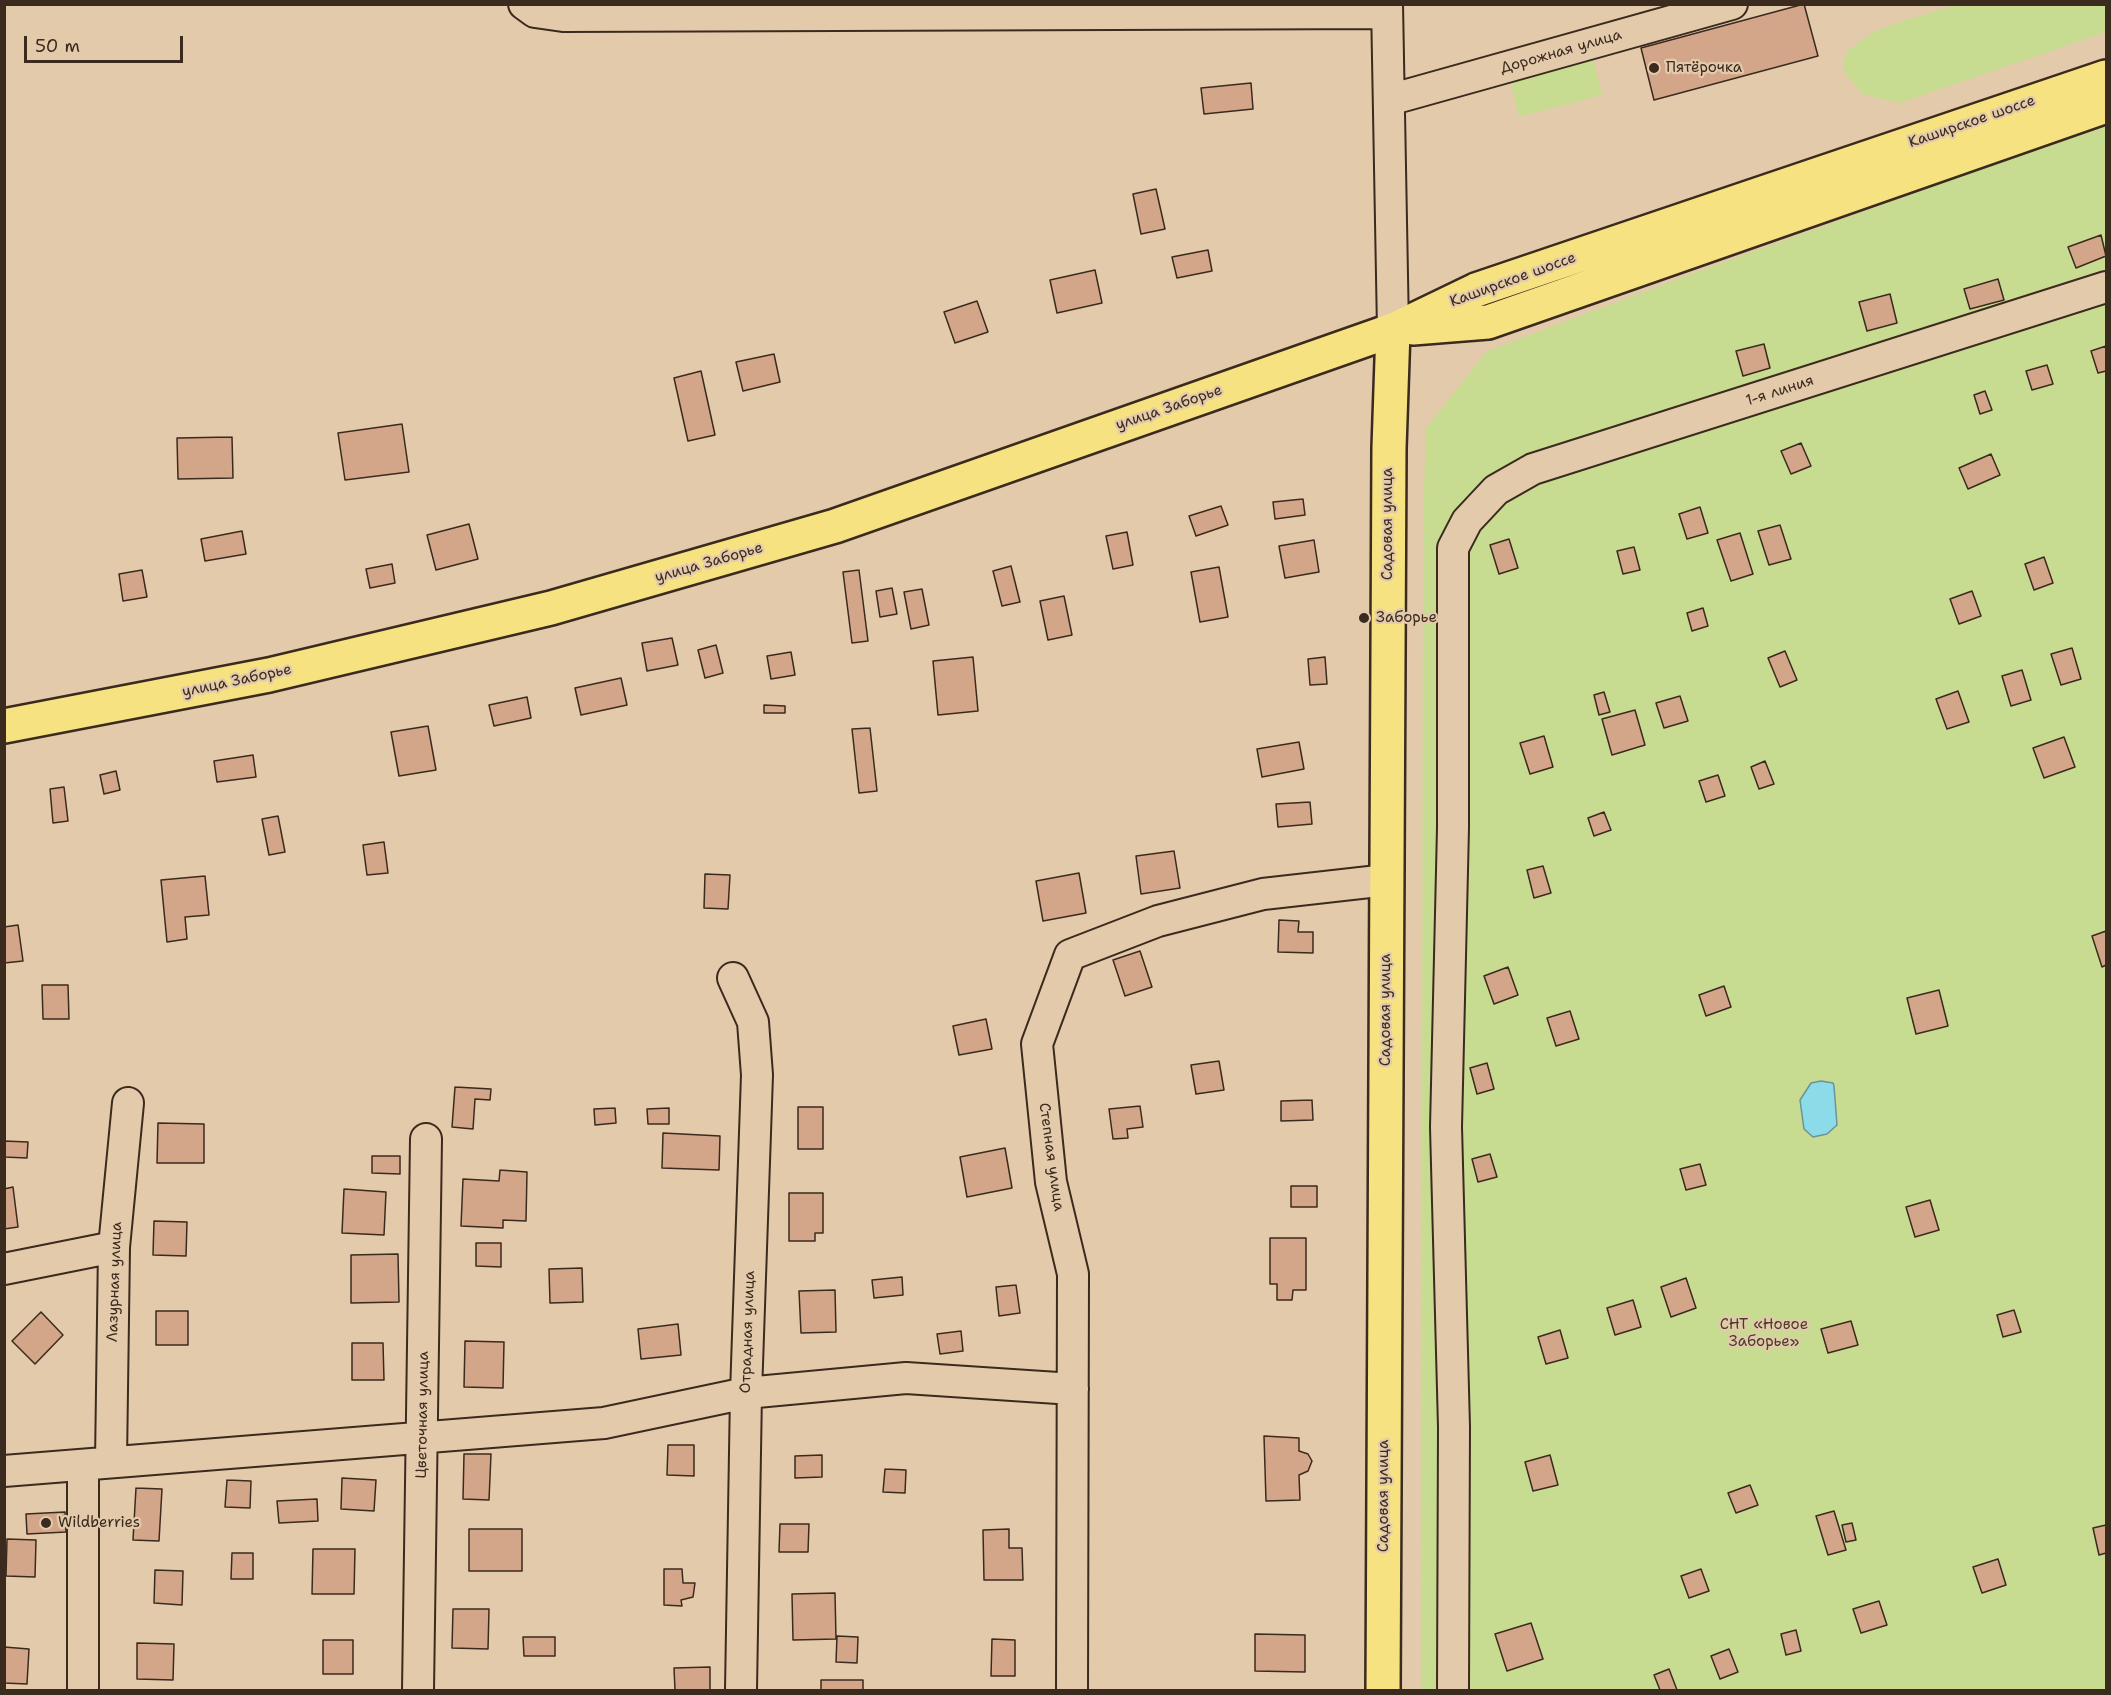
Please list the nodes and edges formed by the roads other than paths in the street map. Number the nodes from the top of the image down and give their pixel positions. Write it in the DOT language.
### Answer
graph roads {
  1 [pos="524,4"];
  2 [pos="1732,4"];
  3 [pos="1387,9"];
  4 [pos="2106,76"];
  5 [pos="1389,100"];
  6 [pos="2106,106"];
  7 [pos="2106,287"];
  8 [pos="1393,330"];
  9 [pos="4,726"];
  10 [pos="1387,880"];
  11 [pos="733,978"];
  12 [pos="128,1103"];
  13 [pos="426,1139"];
  14 [pos="114,1247"];
  15 [pos="4,1269"];
  16 [pos="1072,1389"];
  17 [pos="746,1393"];
  18 [pos="423,1436"];
  19 [pos="97,1463"];
  20 [pos="4,1472"];
  21 [pos="83,1690"];
  22 [pos="418,1690"];
  23 [pos="741,1690"];
  24 [pos="1072,1690"];
  25 [pos="1383,1690"];
  26 [pos="1453,1690"];
  1 -- 3 [label="street"];
  2 -- 5 [label="street, Дорожная улица"];
  3 -- 5 [label="street"];
  4 -- 8 [label="main road, Каширское шоссе"];
  5 -- 8 [label="street"];
  6 -- 8 [label="main road, Каширское шоссе"];
  7 -- 26 [label="street, 1-я линия"];
  8 -- 9 [label="main road, улица Заборье"];
  8 -- 10 [label="main road, Садовая улица"];
  10 -- 16 [label="street, Степная улица"];
  10 -- 25 [label="main road, Садовая улица"];
  11 -- 17 [label="street, Отрадная улица"];
  12 -- 14 [label="street, Лазурная улица"];
  13 -- 18 [label="street, Цветочная улица"];
  14 -- 15 [label="street"];
  14 -- 19 [label="street, Лазурная улица"];
  16 -- 17 [label="street"];
  16 -- 24 [label="street, Степная улица"];
  17 -- 18 [label="street"];
  17 -- 23 [label="street, Отрадная улица"];
  18 -- 19 [label="street"];
  18 -- 22 [label="street, Цветочная улица"];
  19 -- 20 [label="street"];
  19 -- 21 [label="street, Лазурная улица"];
}
